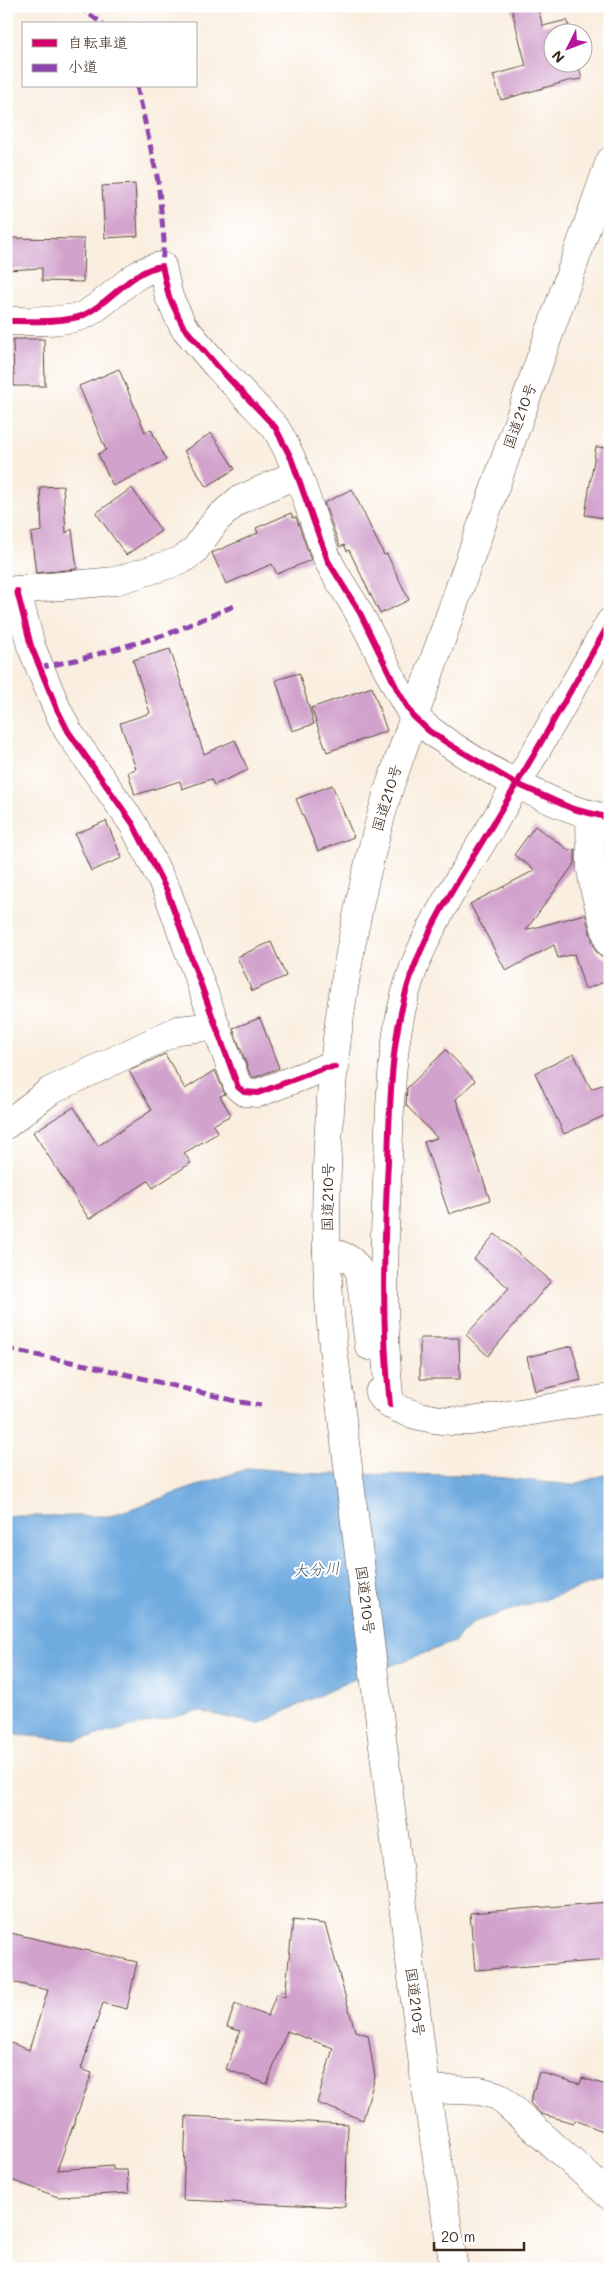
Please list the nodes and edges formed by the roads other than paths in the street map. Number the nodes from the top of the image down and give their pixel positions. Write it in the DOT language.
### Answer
graph roads {
  1 [pos="610,161"];
  2 [pos="6,322"];
  3 [pos="297,474"];
  4 [pos="12,591"];
  5 [pos="610,622"];
  6 [pos="413,716"];
  7 [pos="517,784"];
  8 [pos="600,816"];
  9 [pos="610,945"];
  10 [pos="215,1026"];
  11 [pos="334,1067"];
  12 [pos="6,1125"];
  13 [pos="327,1251"];
  14 [pos="610,1398"];
  15 [pos="390,1405"];
  16 [pos="426,2089"];
  17 [pos="610,2196"];
  18 [pos="454,2269"];
  1 -- 6 [label="main road, 国道210号"];
  2 -- 3 [label="main road"];
  3 -- 4 [label="main road"];
  3 -- 6 [label="main road"];
  4 -- 10 [label="main road"];
  5 -- 7 [label="main road"];
  6 -- 7 [label="main road"];
  6 -- 11 [label="main road, 国道210号"];
  7 -- 8 [label="main road"];
  7 -- 15 [label="main road"];
  8 -- 9 [label="main road"];
  10 -- 11 [label="main road"];
  10 -- 12 [label="main road"];
  11 -- 13 [label="main road, 国道210号"];
  13 -- 15 [label="main road"];
  13 -- 16 [label="main road, 国道210号"];
  14 -- 15 [label="main road"];
  16 -- 17 [label="main road"];
  16 -- 18 [label="main road, 国道210号"];
}
